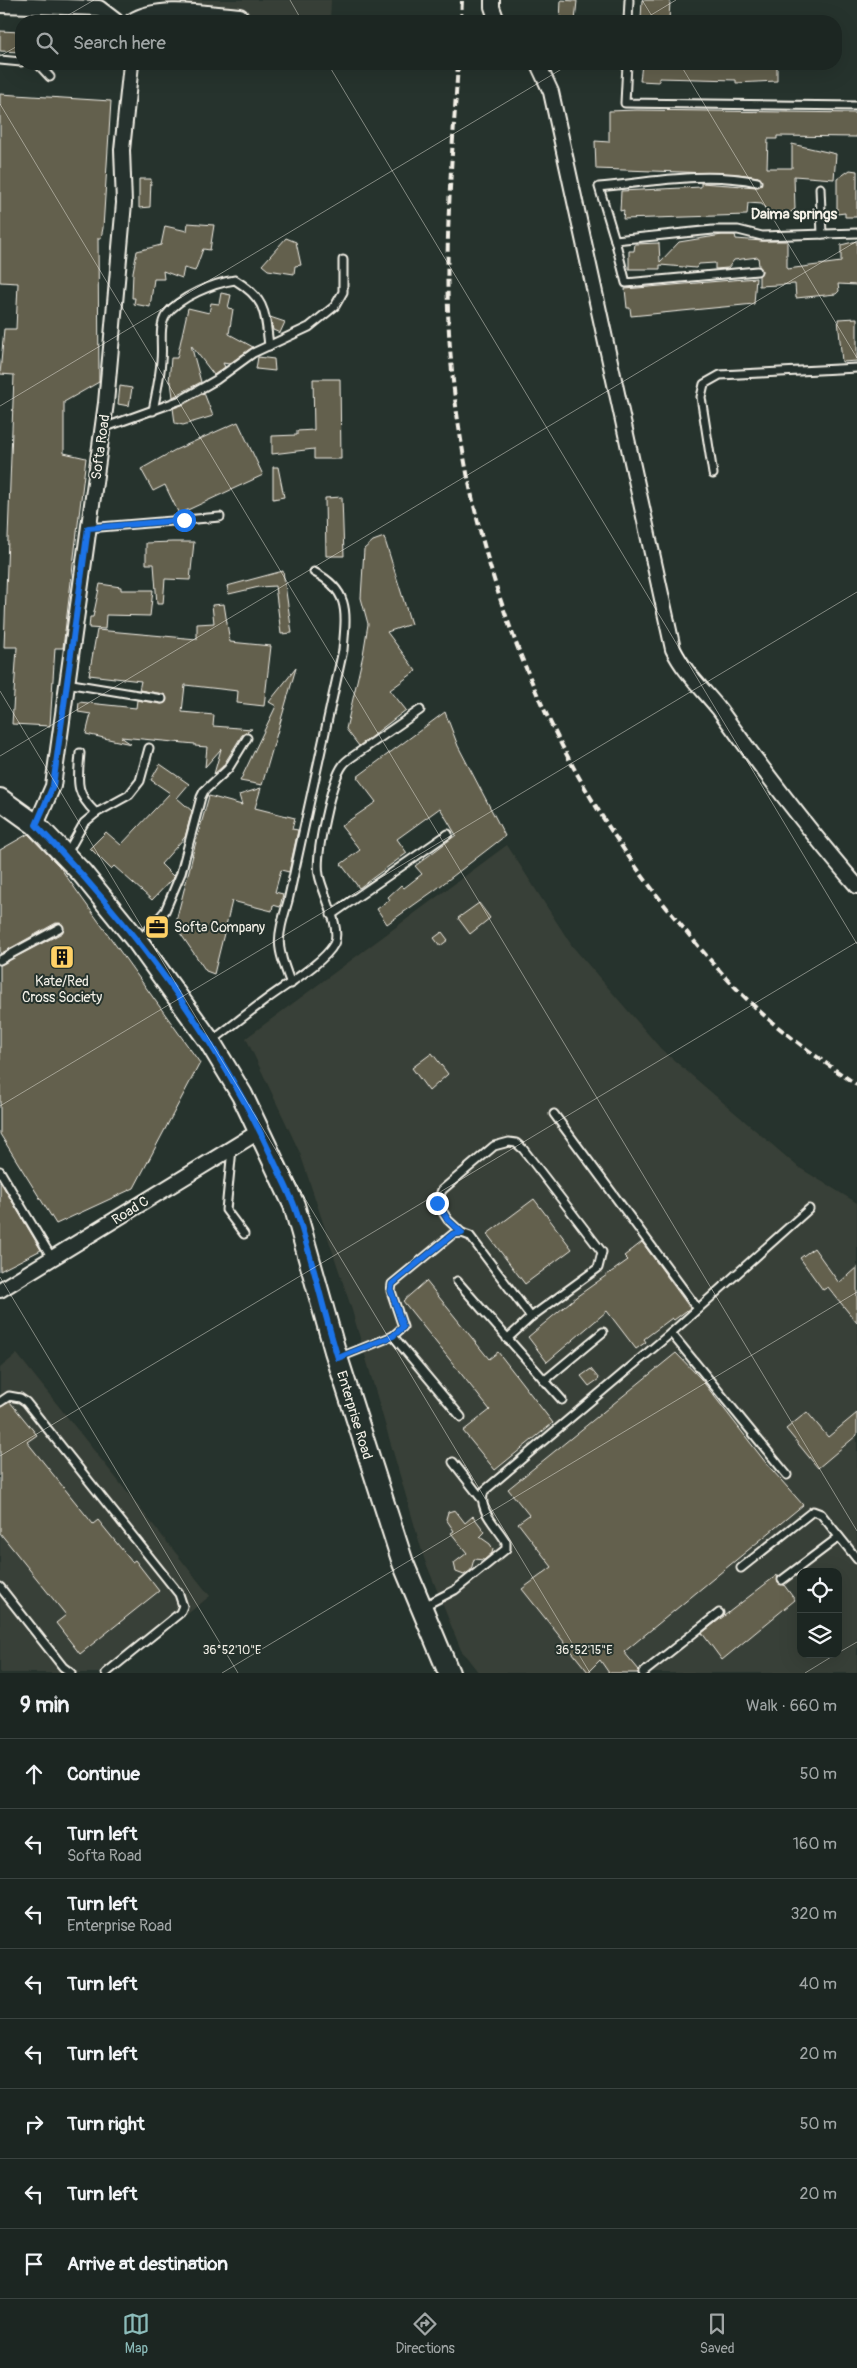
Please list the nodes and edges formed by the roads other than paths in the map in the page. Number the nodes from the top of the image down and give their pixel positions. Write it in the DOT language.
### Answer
graph roads {
  1 [pos="492,0"];
  2 [pos="629,0"];
  3 [pos="99,4"];
  4 [pos="0,5"];
  5 [pos="110,15"];
  6 [pos="143,15"];
  7 [pos="223,15"];
  8 [pos="495,15"];
  9 [pos="628,15"];
  10 [pos="0,60"];
  11 [pos="15,61"];
  12 [pos="44,70"];
  13 [pos="130,70"];
  14 [pos="541,70"];
  15 [pos="626,70"];
  16 [pos="50,77"];
  17 [pos="857,106"];
  18 [pos="757,182"];
  19 [pos="820,188"];
  20 [pos="857,233"];
  21 [pos="822,234"];
  22 [pos="615,240"];
  23 [pos="343,260"];
  24 [pos="757,271"];
  25 [pos="269,346"];
  26 [pos="857,368"];
  27 [pos="152,411"];
  28 [pos="102,428"];
  29 [pos="713,474"];
  30 [pos="220,517"];
  31 [pos="88,528"];
  32 [pos="314,572"];
  33 [pos="66,683"];
  34 [pos="162,699"];
  35 [pos="420,710"];
  36 [pos="247,738"];
  37 [pos="149,748"];
  38 [pos="80,753"];
  39 [pos="0,799"];
  40 [pos="96,813"];
  41 [pos="36,825"];
  42 [pos="448,834"];
  43 [pos="65,856"];
  44 [pos="857,886"];
  45 [pos="331,915"];
  46 [pos="59,928"];
  47 [pos="138,942"];
  48 [pos="0,960"];
  49 [pos="291,984"];
  50 [pos="210,1042"];
  51 [pos="554,1114"];
  52 [pos="260,1131"];
  53 [pos="232,1148"];
  54 [pos="0,1172"];
  55 [pos="810,1209"];
  56 [pos="462,1233"];
  57 [pos="244,1234"];
  58 [pos="52,1258"];
  59 [pos="457,1282"];
  60 [pos="0,1290"];
  61 [pos="698,1309"];
  62 [pos="532,1317"];
  63 [pos="602,1332"];
  64 [pos="671,1332"];
  65 [pos="393,1336"];
  66 [pos="507,1340"];
  67 [pos="338,1358"];
  68 [pos="544,1381"];
  69 [pos="562,1400"];
  70 [pos="0,1402"];
  71 [pos="461,1417"];
  72 [pos="453,1462"];
  73 [pos="787,1476"];
  74 [pos="481,1498"];
  75 [pos="839,1537"];
  76 [pos="857,1559"];
  77 [pos="741,1568"];
  78 [pos="782,1580"];
  79 [pos="0,1587"];
  80 [pos="422,1608"];
  81 [pos="719,1613"];
  82 [pos="444,1668"];
  83 [pos="71,1673"];
  84 [pos="106,1673"];
  85 [pos="643,1673"];
  1 -- 8 [label="street"];
  2 -- 9 [label="lane"];
  3 -- 4 [label="street"];
  3 -- 5 [label="street"];
  6 -- 7 [label="street"];
  10 -- 11 [label="lane"];
  12 -- 16 [label="lane"];
  13 -- 28 [label="street, Softa Road"];
  14 -- 44 [label="street"];
  15 -- 17 [label="lane"];
  18 -- 22 [label="lane"];
  19 -- 21 [label="lane"];
  20 -- 21 [label="lane"];
  21 -- 22 [label="lane"];
  22 -- 24 [label="lane"];
  23 -- 25 [label="lane"];
  25 -- 27 [label="lane"];
  25 -- 27 [label="lane"];
  26 -- 29 [label="lane"];
  27 -- 28 [label="lane"];
  28 -- 31 [label="street, Softa Road"];
  30 -- 31 [label="lane"];
  31 -- 33 [label="street, Softa Road"];
  32 -- 49 [label="lane"];
  33 -- 34 [label="lane"];
  33 -- 41 [label="street, Softa Road"];
  35 -- 45 [label="lane"];
  36 -- 47 [label="lane"];
  37 -- 40 [label="lane"];
  38 -- 40 [label="lane"];
  39 -- 41 [label="main road, Enterprise Road"];
  40 -- 43 [label="lane"];
  41 -- 43 [label="main road, Enterprise Road"];
  42 -- 45 [label="lane"];
  43 -- 47 [label="main road, Enterprise Road"];
  45 -- 49 [label="lane"];
  46 -- 48 [label="lane"];
  47 -- 50 [label="main road, Enterprise Road"];
  49 -- 50 [label="lane"];
  50 -- 52 [label="main road, Enterprise Road"];
  51 -- 61 [label="lane"];
  52 -- 53 [label="street, Road C"];
  52 -- 67 [label="main road, Enterprise Road"];
  53 -- 57 [label="lane"];
  53 -- 58 [label="street, Road C"];
  54 -- 58 [label="lane"];
  55 -- 61 [label="lane"];
  56 -- 62 [label="lane"];
  56 -- 62 [label="lane"];
  56 -- 65 [label="lane"];
  58 -- 60 [label="street, Road C"];
  59 -- 66 [label="lane"];
  61 -- 64 [label="lane"];
  62 -- 66 [label="lane"];
  63 -- 68 [label="lane"];
  64 -- 73 [label="lane"];
  64 -- 74 [label="lane"];
  65 -- 67 [label="lane"];
  65 -- 71 [label="lane"];
  66 -- 68 [label="lane"];
  67 -- 80 [label="main road, Enterprise Road"];
  68 -- 69 [label="lane"];
  70 -- 84 [label="lane"];
  72 -- 74 [label="lane"];
  74 -- 80 [label="lane"];
  75 -- 76 [label="lane"];
  75 -- 77 [label="lane"];
  75 -- 78 [label="lane"];
  79 -- 83 [label="lane"];
  80 -- 82 [label="main road, Enterprise Road"];
  81 -- 85 [label="lane"];
}
